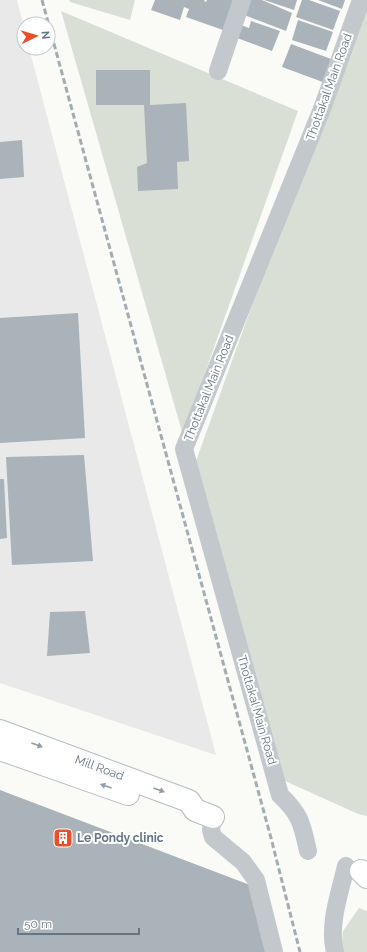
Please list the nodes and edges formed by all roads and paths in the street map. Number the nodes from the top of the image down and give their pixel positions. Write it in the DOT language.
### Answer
graph roads {
  1 [pos="242,0"];
  2 [pos="361,0"];
  3 [pos="218,71"];
  4 [pos="0,731"];
  5 [pos="0,749"];
  6 [pos="204,813"];
  7 [pos="308,851"];
  8 [pos="357,868"];
  9 [pos="367,877"];
  10 [pos="274,952"];
  11 [pos="335,952"];
  1 -- 3 [label="street"];
  2 -- 7 [label="street, Thottakal Main Road"];
  4 -- 6 [label="main road, Mill Road, one-way"];
  6 -- 5 [label="main road, Mill Road, one-way"];
  6 -- 10 [label="street"];
  8 -- 9 [label="main road"];
  8 -- 11 [label="street"];
}
